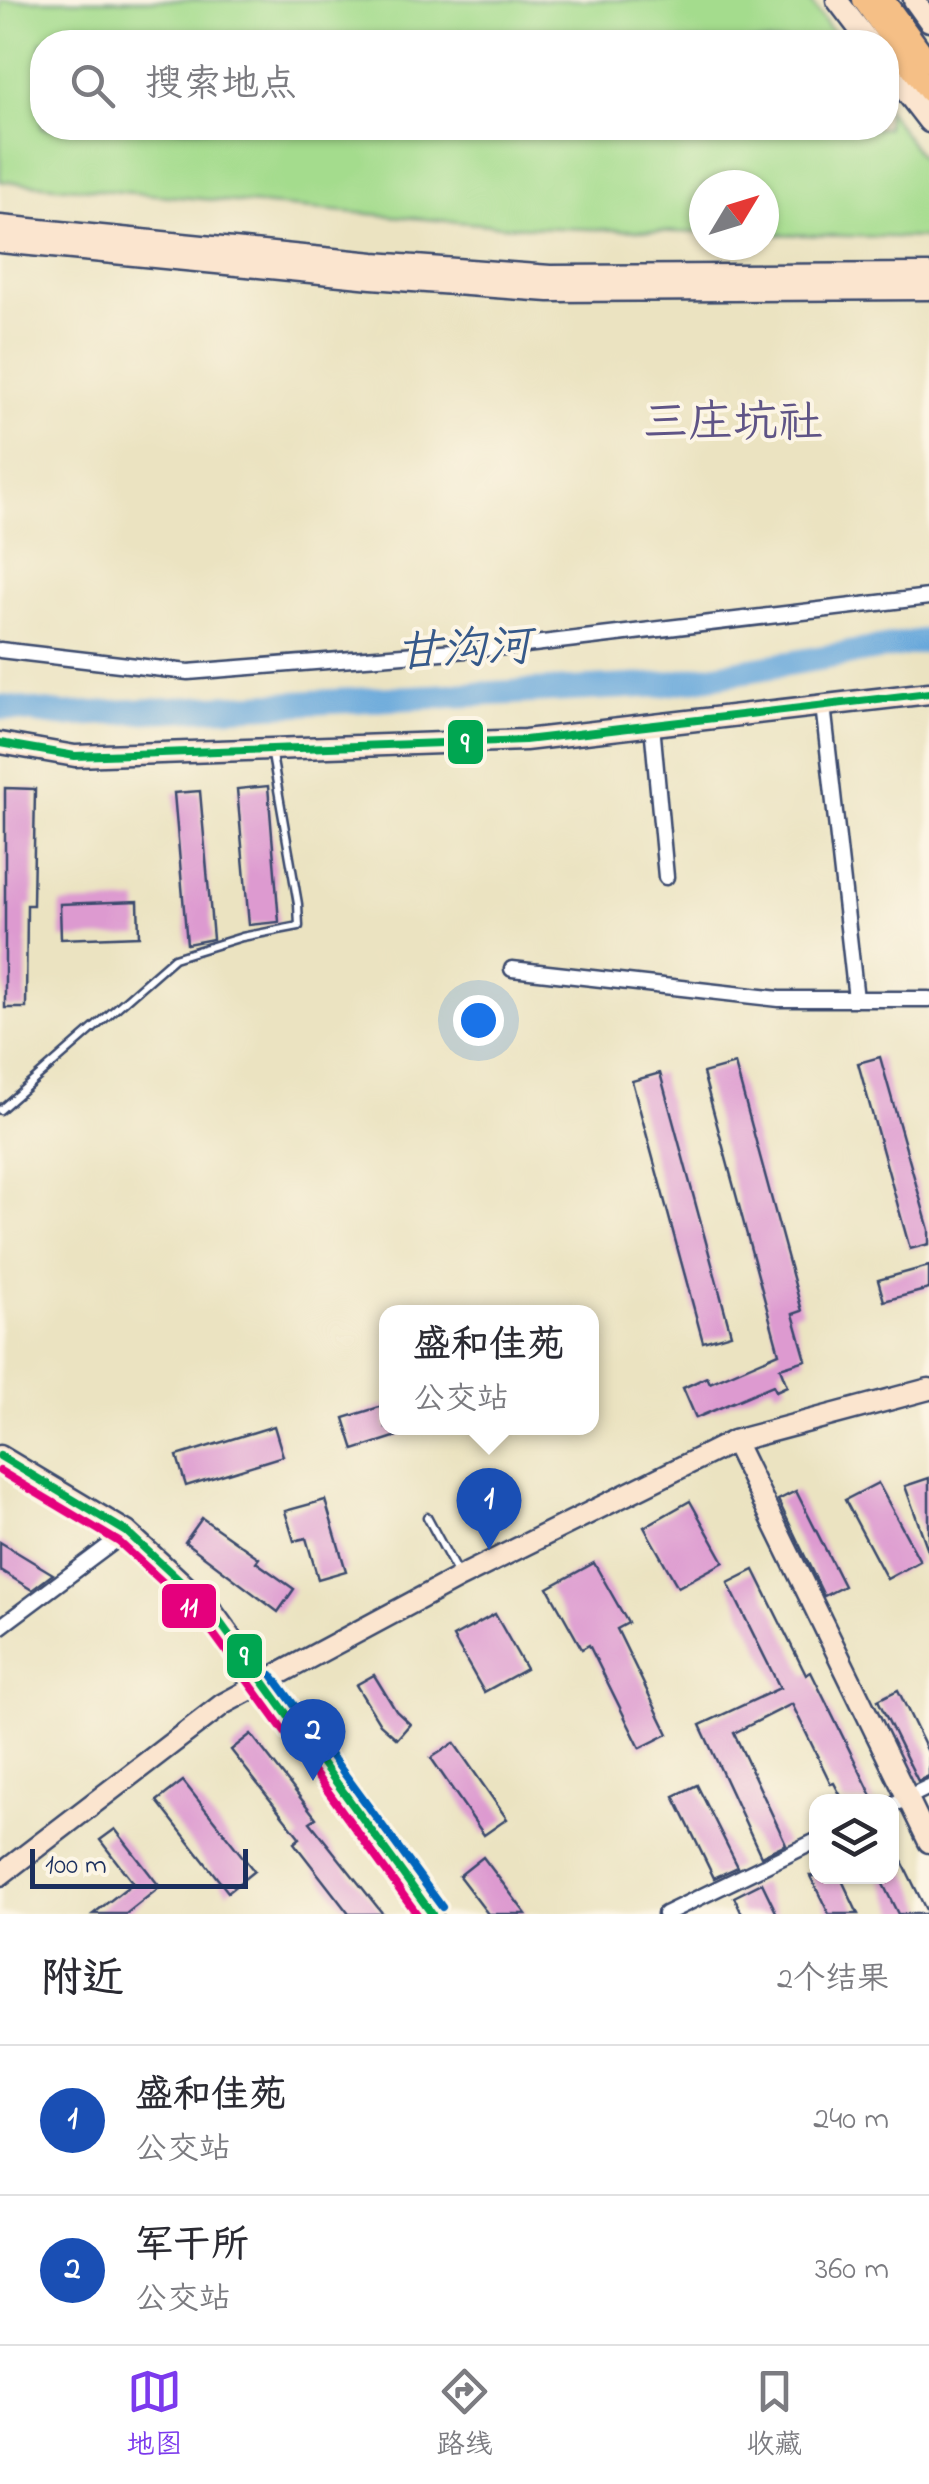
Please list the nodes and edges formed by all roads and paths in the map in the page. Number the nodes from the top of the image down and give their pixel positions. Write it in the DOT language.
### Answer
graph roads {
  1 [pos="837,0"];
  2 [pos="863,0"];
  3 [pos="884,0"];
  4 [pos="914,0"];
  5 [pos="929,21"];
  6 [pos="860,30"];
  7 [pos="885,30"];
  8 [pos="899,50"];
  9 [pos="929,62"];
  10 [pos="899,83"];
  11 [pos="929,92"];
  12 [pos="929,122"];
  13 [pos="0,226"];
  14 [pos="0,242"];
  15 [pos="929,274"];
  16 [pos="929,289"];
  17 [pos="929,597"];
  18 [pos="0,650"];
  19 [pos="929,693"];
  20 [pos="823,705"];
  21 [pos="652,725"];
  22 [pos="0,743"];
  23 [pos="271,749"];
  24 [pos="666,876"];
  25 [pos="512,968"];
  26 [pos="856,999"];
  27 [pos="929,999"];
  28 [pos="0,1110"];
  29 [pos="929,1389"];
  30 [pos="734,1441"];
  31 [pos="0,1456"];
  32 [pos="427,1516"];
  33 [pos="127,1532"];
  34 [pos="460,1577"];
  35 [pos="0,1627"];
  36 [pos="262,1682"];
  37 [pos="929,1787"];
  38 [pos="900,1801"];
  39 [pos="929,1842"];
  40 [pos="809,1844"];
  41 [pos="0,1875"];
  42 [pos="432,1914"];
  43 [pos="665,1914"];
  1 -- 6 [label="street"];
  2 -- 7 [label="main road"];
  3 -- 9 [label="main road"];
  4 -- 5 [label="street"];
  8 -- 11 [label="main road"];
  10 -- 12 [label="street"];
  13 -- 15 [label="street"];
  14 -- 16 [label="street"];
  17 -- 18 [label="street"];
  19 -- 20 [label="street"];
  20 -- 21 [label="street"];
  20 -- 26 [label="street"];
  21 -- 23 [label="street"];
  21 -- 24 [label="street"];
  22 -- 23 [label="street"];
  23 -- 28 [label="lane"];
  25 -- 26 [label="street"];
  26 -- 27 [label="street"];
  29 -- 30 [label="street"];
  30 -- 34 [label="street"];
  30 -- 38 [label="street"];
  31 -- 33 [label="street"];
  32 -- 34 [label="lane"];
  33 -- 35 [label="street"];
  33 -- 36 [label="street"];
  34 -- 36 [label="street"];
  36 -- 41 [label="street"];
  36 -- 42 [label="street"];
  37 -- 38 [label="street"];
  38 -- 39 [label="street"];
  40 -- 43 [label="street"];
}
